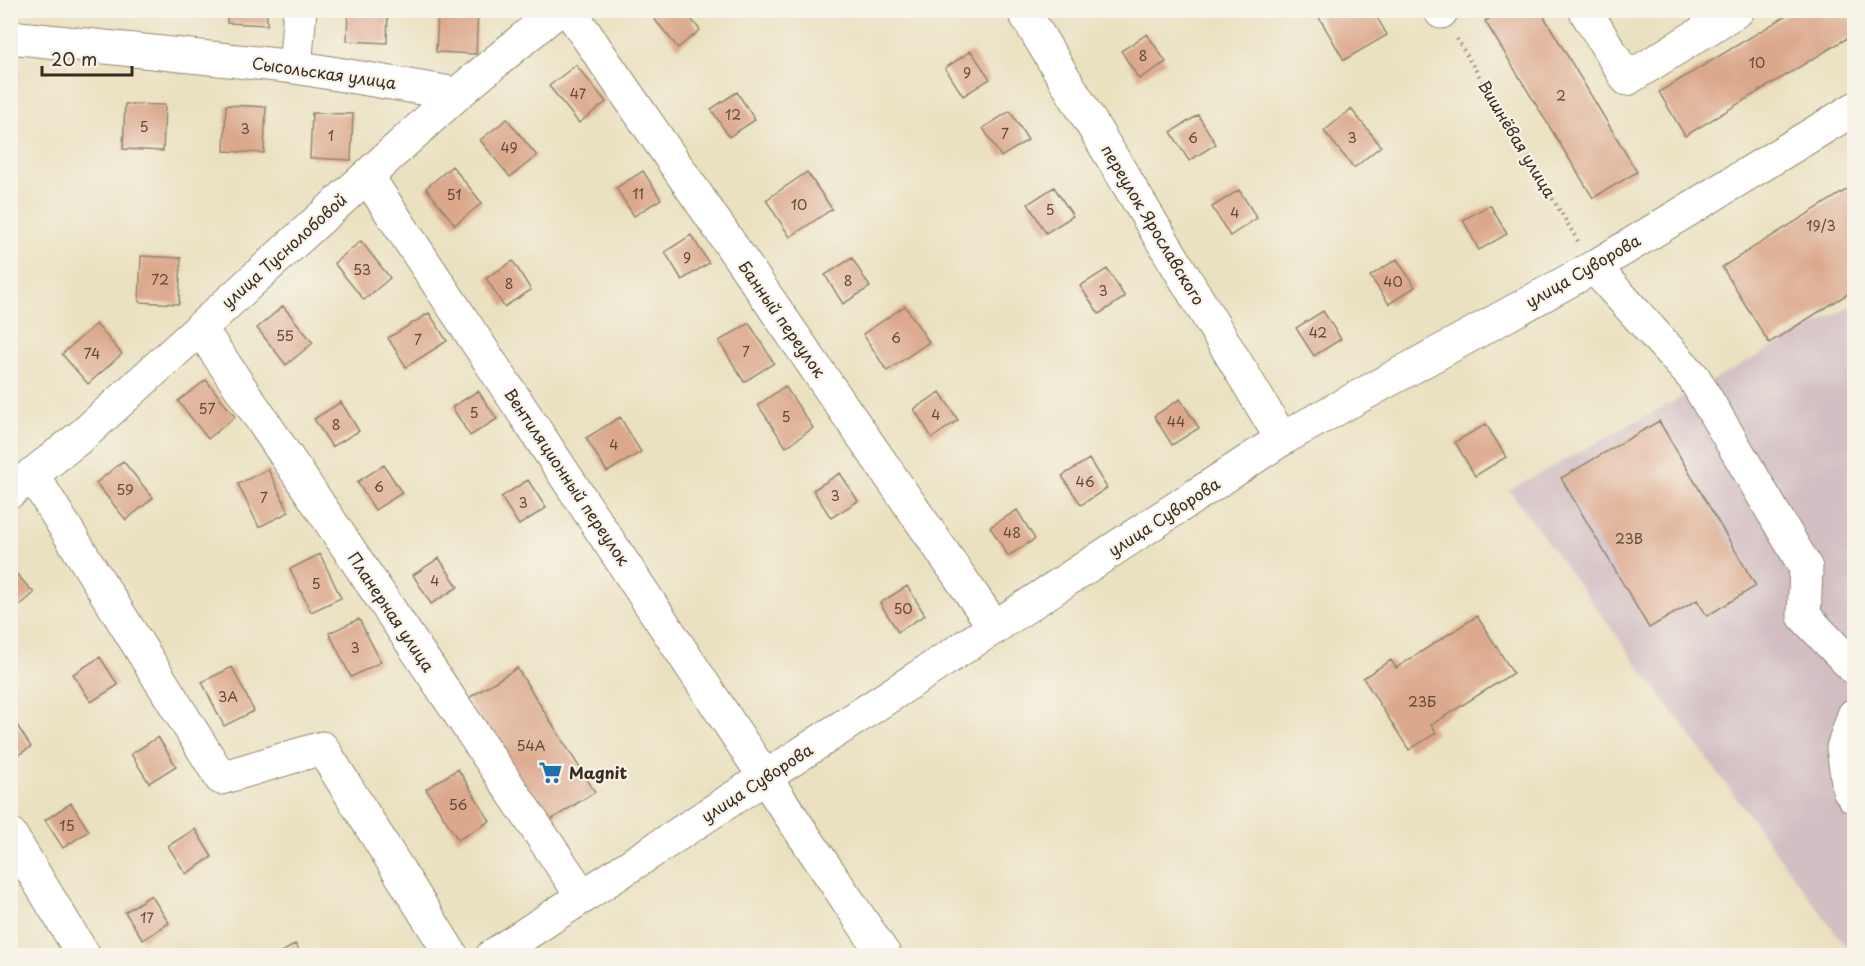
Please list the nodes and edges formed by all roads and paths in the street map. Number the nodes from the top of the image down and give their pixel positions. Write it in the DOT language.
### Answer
graph roads {
  1 [pos="300,10"];
  2 [pos="558,10"];
  3 [pos="569,10"];
  4 [pos="1023,10"];
  5 [pos="1585,10"];
  6 [pos="1738,10"];
  7 [pos="1440,11"];
  8 [pos="10,38"];
  9 [pos="295,67"];
  10 [pos="458,94"];
  11 [pos="1854,109"];
  12 [pos="368,176"];
  13 [pos="1594,267"];
  14 [pos="200,328"];
  15 [pos="1282,439"];
  16 [pos="21,483"];
  17 [pos="996,628"];
  18 [pos="1854,668"];
  19 [pos="1854,715"];
  20 [pos="766,777"];
  21 [pos="1854,797"];
  22 [pos="10,834"];
  23 [pos="583,897"];
  24 [pos="84,956"];
  25 [pos="452,956"];
  26 [pos="492,956"];
  27 [pos="885,956"];
  1 -- 9 [label="street"];
  2 -- 10 [label="street, улица Туснолобовой"];
  3 -- 17 [label="street, Банный переулок"];
  4 -- 15 [label="street, переулок Ярославского"];
  5 -- 6 [label="street"];
  7 -- 13 [label="path, Вишнёвая улица"];
  8 -- 9 [label="street, Сысольская улица"];
  9 -- 10 [label="street, Сысольская улица"];
  10 -- 12 [label="street, улица Туснолобовой"];
  11 -- 13 [label="street, улица Суворова"];
  12 -- 14 [label="street, улица Туснолобовой"];
  12 -- 20 [label="street, Вентиляционный переулок"];
  13 -- 15 [label="street, улица Суворова"];
  13 -- 18 [label="street"];
  14 -- 16 [label="street, улица Туснолобовой"];
  14 -- 23 [label="street, Планерная улица"];
  15 -- 17 [label="street, улица Суворова"];
  16 -- 25 [label="street"];
  17 -- 20 [label="street, улица Суворова"];
  19 -- 21 [label="street"];
  20 -- 23 [label="street, улица Суворова"];
  20 -- 27 [label="street, Вентиляционный переулок"];
  22 -- 24 [label="street"];
  23 -- 26 [label="street, улица Суворова"];
}
